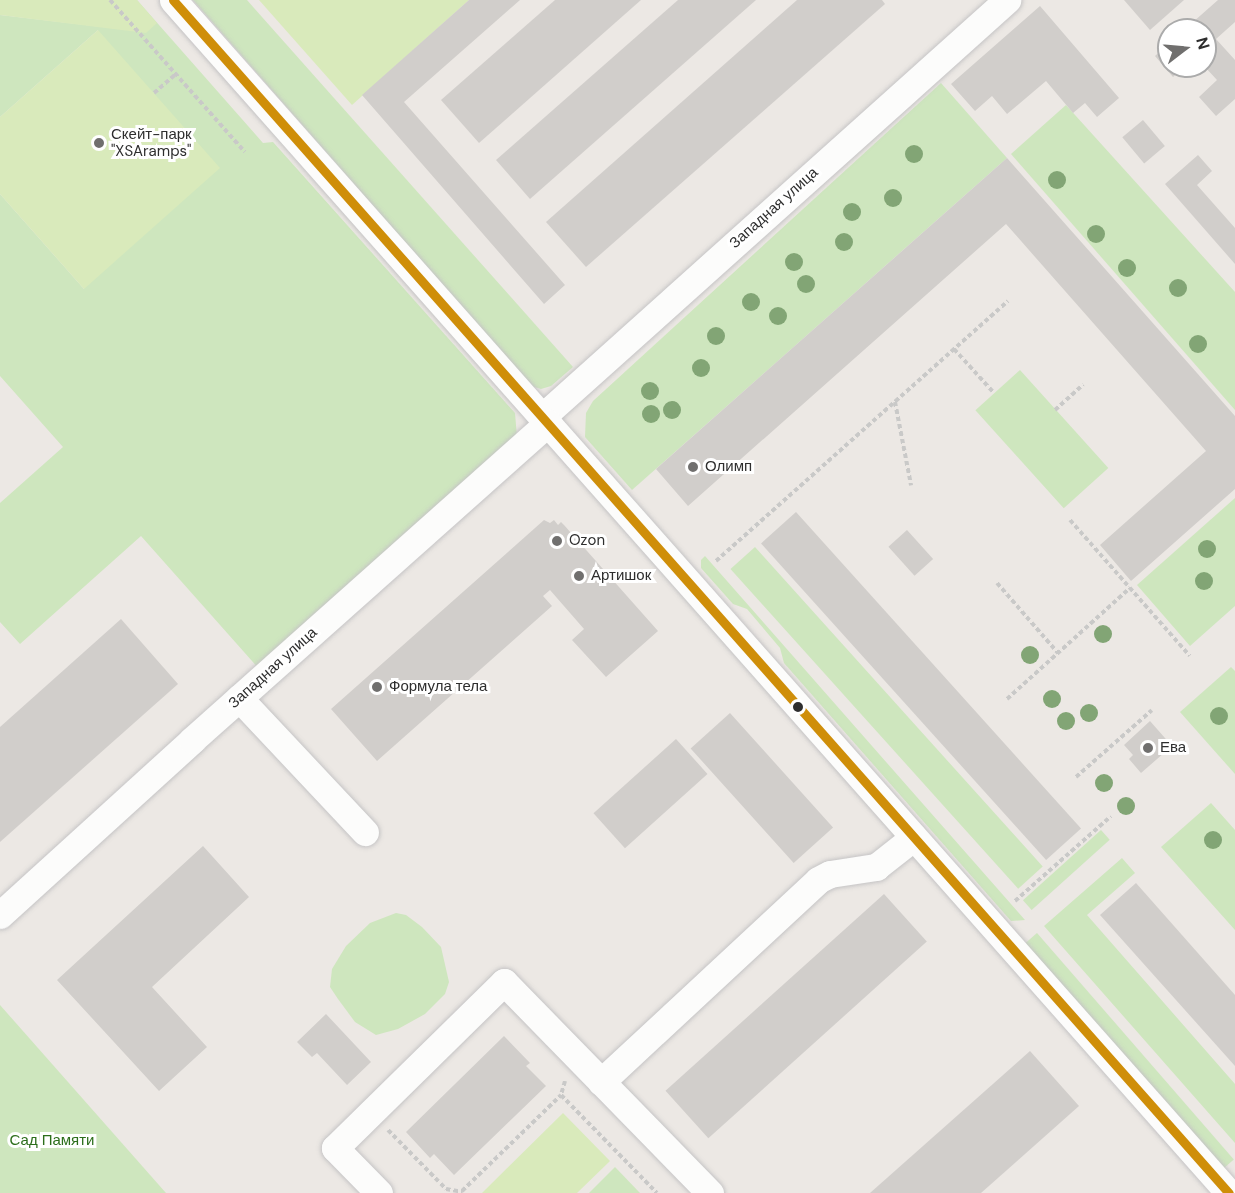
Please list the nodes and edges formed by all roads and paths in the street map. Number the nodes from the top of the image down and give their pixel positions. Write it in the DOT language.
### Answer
graph roads {
  1 [pos="110,0"];
  2 [pos="173,0"];
  3 [pos="1006,0"];
  4 [pos="176,74"];
  5 [pos="154,93"];
  6 [pos="245,152"];
  7 [pos="1008,301"];
  8 [pos="954,349"];
  9 [pos="1083,385"];
  10 [pos="994,393"];
  11 [pos="895,402"];
  12 [pos="1055,410"];
  13 [pos="545,420"];
  14 [pos="911,484"];
  15 [pos="1070,520"];
  16 [pos="716,561"];
  17 [pos="997,583"];
  18 [pos="1130,588"];
  19 [pos="1058,652"];
  20 [pos="1190,656"];
  21 [pos="239,698"];
  22 [pos="1007,699"];
  23 [pos="1152,710"];
  24 [pos="1076,777"];
  25 [pos="1111,816"];
  26 [pos="365,832"];
  27 [pos="914,837"];
  28 [pos="1015,900"];
  29 [pos="0,915"];
  30 [pos="565,1078"];
  31 [pos="601,1082"];
  32 [pos="561,1095"];
  33 [pos="371,1112"];
  34 [pos="463,1192"];
  35 [pos="380,1193"];
  36 [pos="657,1193"];
  37 [pos="710,1193"];
  38 [pos="1229,1193"];
  1 -- 4 [label="path"];
  2 -- 13 [label="street"];
  3 -- 13 [label="street, Западная улица"];
  4 -- 5 [label="path"];
  4 -- 6 [label="path"];
  7 -- 8 [label="path"];
  8 -- 10 [label="path"];
  8 -- 11 [label="path"];
  9 -- 12 [label="path"];
  11 -- 14 [label="path"];
  11 -- 16 [label="path"];
  13 -- 21 [label="street, Западная улица"];
  13 -- 27 [label="street"];
  15 -- 18 [label="path"];
  17 -- 19 [label="path"];
  18 -- 19 [label="path"];
  18 -- 20 [label="path"];
  19 -- 22 [label="path"];
  21 -- 26 [label="street"];
  21 -- 29 [label="street, Западная улица"];
  23 -- 24 [label="path"];
  25 -- 28 [label="path"];
  27 -- 31 [label="street"];
  27 -- 38 [label="street"];
  30 -- 32 [label="path"];
  31 -- 33 [label="street"];
  31 -- 37 [label="street"];
  32 -- 34 [label="path"];
  32 -- 36 [label="path"];
  33 -- 34 [label="path"];
  33 -- 35 [label="street"];
}
